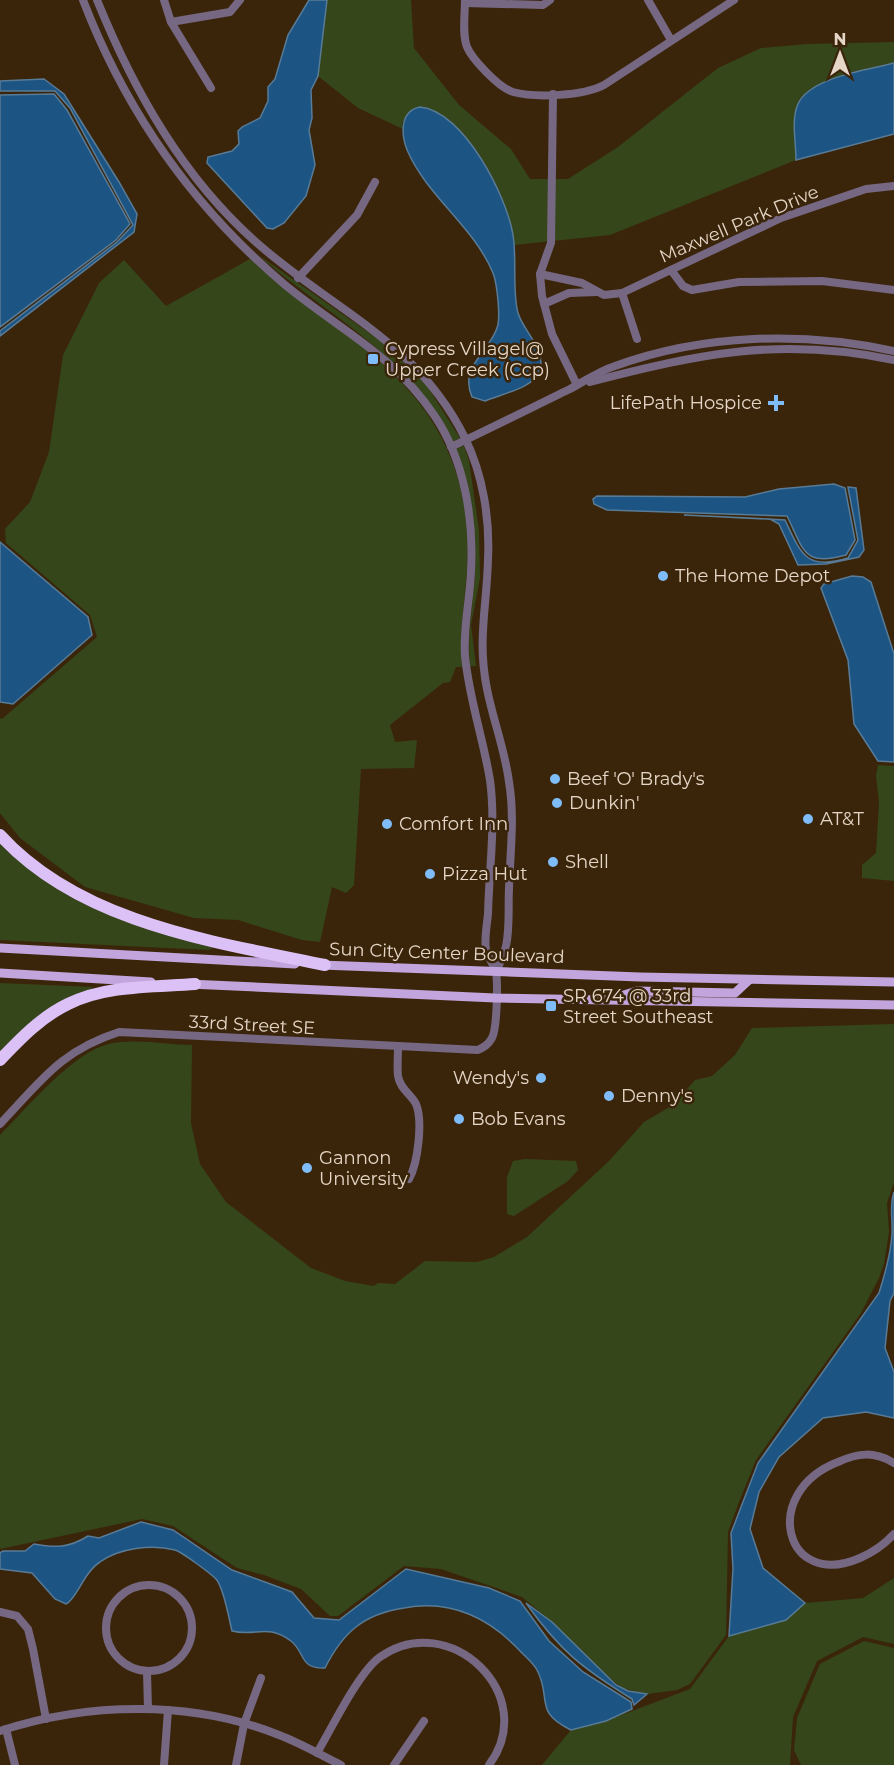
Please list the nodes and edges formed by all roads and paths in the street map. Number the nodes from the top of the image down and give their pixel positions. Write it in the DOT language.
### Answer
graph roads {
  1 [pos="83,0"];
  2 [pos="97,0"];
  3 [pos="165,0"];
  4 [pos="240,0"];
  5 [pos="550,0"];
  6 [pos="648,0"];
  7 [pos="734,0"];
  8 [pos="465,2"];
  9 [pos="171,22"];
  10 [pos="671,40"];
  11 [pos="211,88"];
  12 [pos="553,94"];
  13 [pos="375,182"];
  14 [pos="894,186"];
  15 [pos="671,270"];
  16 [pos="540,274"];
  17 [pos="298,278"];
  18 [pos="894,290"];
  19 [pos="599,292"];
  20 [pos="622,292"];
  21 [pos="544,304"];
  22 [pos="638,339"];
  23 [pos="894,351"];
  24 [pos="894,360"];
  25 [pos="577,385"];
  26 [pos="466,440"];
  27 [pos="451,447"];
  28 [pos="0,835"];
  29 [pos="0,948"];
  30 [pos="325,965"];
  31 [pos="496,972"];
  32 [pos="0,973"];
  33 [pos="748,980"];
  34 [pos="894,982"];
  35 [pos="195,984"];
  36 [pos="495,999"];
  37 [pos="606,1001"];
  38 [pos="894,1005"];
  39 [pos="398,1048"];
  40 [pos="0,1060"];
  41 [pos="0,1124"];
  42 [pos="409,1179"];
  43 [pos="894,1463"];
  44 [pos="894,1534"];
  45 [pos="0,1612"];
  46 [pos="147,1672"];
  47 [pos="261,1678"];
  48 [pos="148,1709"];
  49 [pos="168,1710"];
  50 [pos="46,1719"];
  51 [pos="424,1721"];
  52 [pos="244,1724"];
  53 [pos="3,1730"];
  54 [pos="317,1753"];
  55 [pos="15,1765"];
  56 [pos="164,1765"];
  57 [pos="236,1765"];
  58 [pos="341,1765"];
  59 [pos="394,1765"];
  60 [pos="489,1765"];
  1 -- 27 [label="street"];
  2 -- 17 [label="street"];
  3 -- 9 [label="street"];
  4 -- 9 [label="street"];
  5 -- 8 [label="street"];
  6 -- 10 [label="street"];
  7 -- 10 [label="street"];
  8 -- 12 [label="street"];
  9 -- 11 [label="street"];
  10 -- 12 [label="street"];
  12 -- 16 [label="street"];
  13 -- 17 [label="street"];
  14 -- 15 [label="street, Maxwell Park Drive"];
  15 -- 18 [label="street"];
  15 -- 20 [label="street, Maxwell Park Drive"];
  16 -- 19 [label="street, Maxwell Park Drive"];
  16 -- 21 [label="street"];
  17 -- 26 [label="street"];
  19 -- 20 [label="street, Maxwell Park Drive"];
  19 -- 21 [label="street, Maxwell Park Drive"];
  20 -- 22 [label="street"];
  21 -- 25 [label="street"];
  23 -- 25 [label="street"];
  24 -- 25 [label="street"];
  25 -- 26 [label="street"];
  26 -- 27 [label="street"];
  26 -- 31 [label="street"];
  27 -- 31 [label="street"];
  28 -- 30 [label="highway"];
  29 -- 30 [label="main road, Sun City Center Boulevard"];
  30 -- 31 [label="main road, Sun City Center Boulevard"];
  31 -- 33 [label="main road, Sun City Center Boulevard"];
  31 -- 36 [label="street, 33rd Street SE"];
  32 -- 35 [label="main road"];
  33 -- 34 [label="main road, Sun City Center Boulevard"];
  33 -- 37 [label="main road"];
  35 -- 36 [label="main road"];
  35 -- 40 [label="highway"];
  36 -- 37 [label="main road"];
  36 -- 39 [label="street, 33rd Street SE"];
  37 -- 38 [label="main road"];
  39 -- 41 [label="street, 33rd Street SE"];
  39 -- 42 [label="street"];
  43 -- 44 [label="street"];
  45 -- 50 [label="street"];
  46 -- 46 [label="street"];
  46 -- 48 [label="street"];
  47 -- 52 [label="street"];
  48 -- 49 [label="street"];
  48 -- 50 [label="street"];
  49 -- 52 [label="street"];
  49 -- 56 [label="street"];
  50 -- 53 [label="street"];
  51 -- 59 [label="street"];
  52 -- 54 [label="street"];
  52 -- 57 [label="street"];
  53 -- 55 [label="street"];
  54 -- 58 [label="street"];
  54 -- 60 [label="street"];
}
